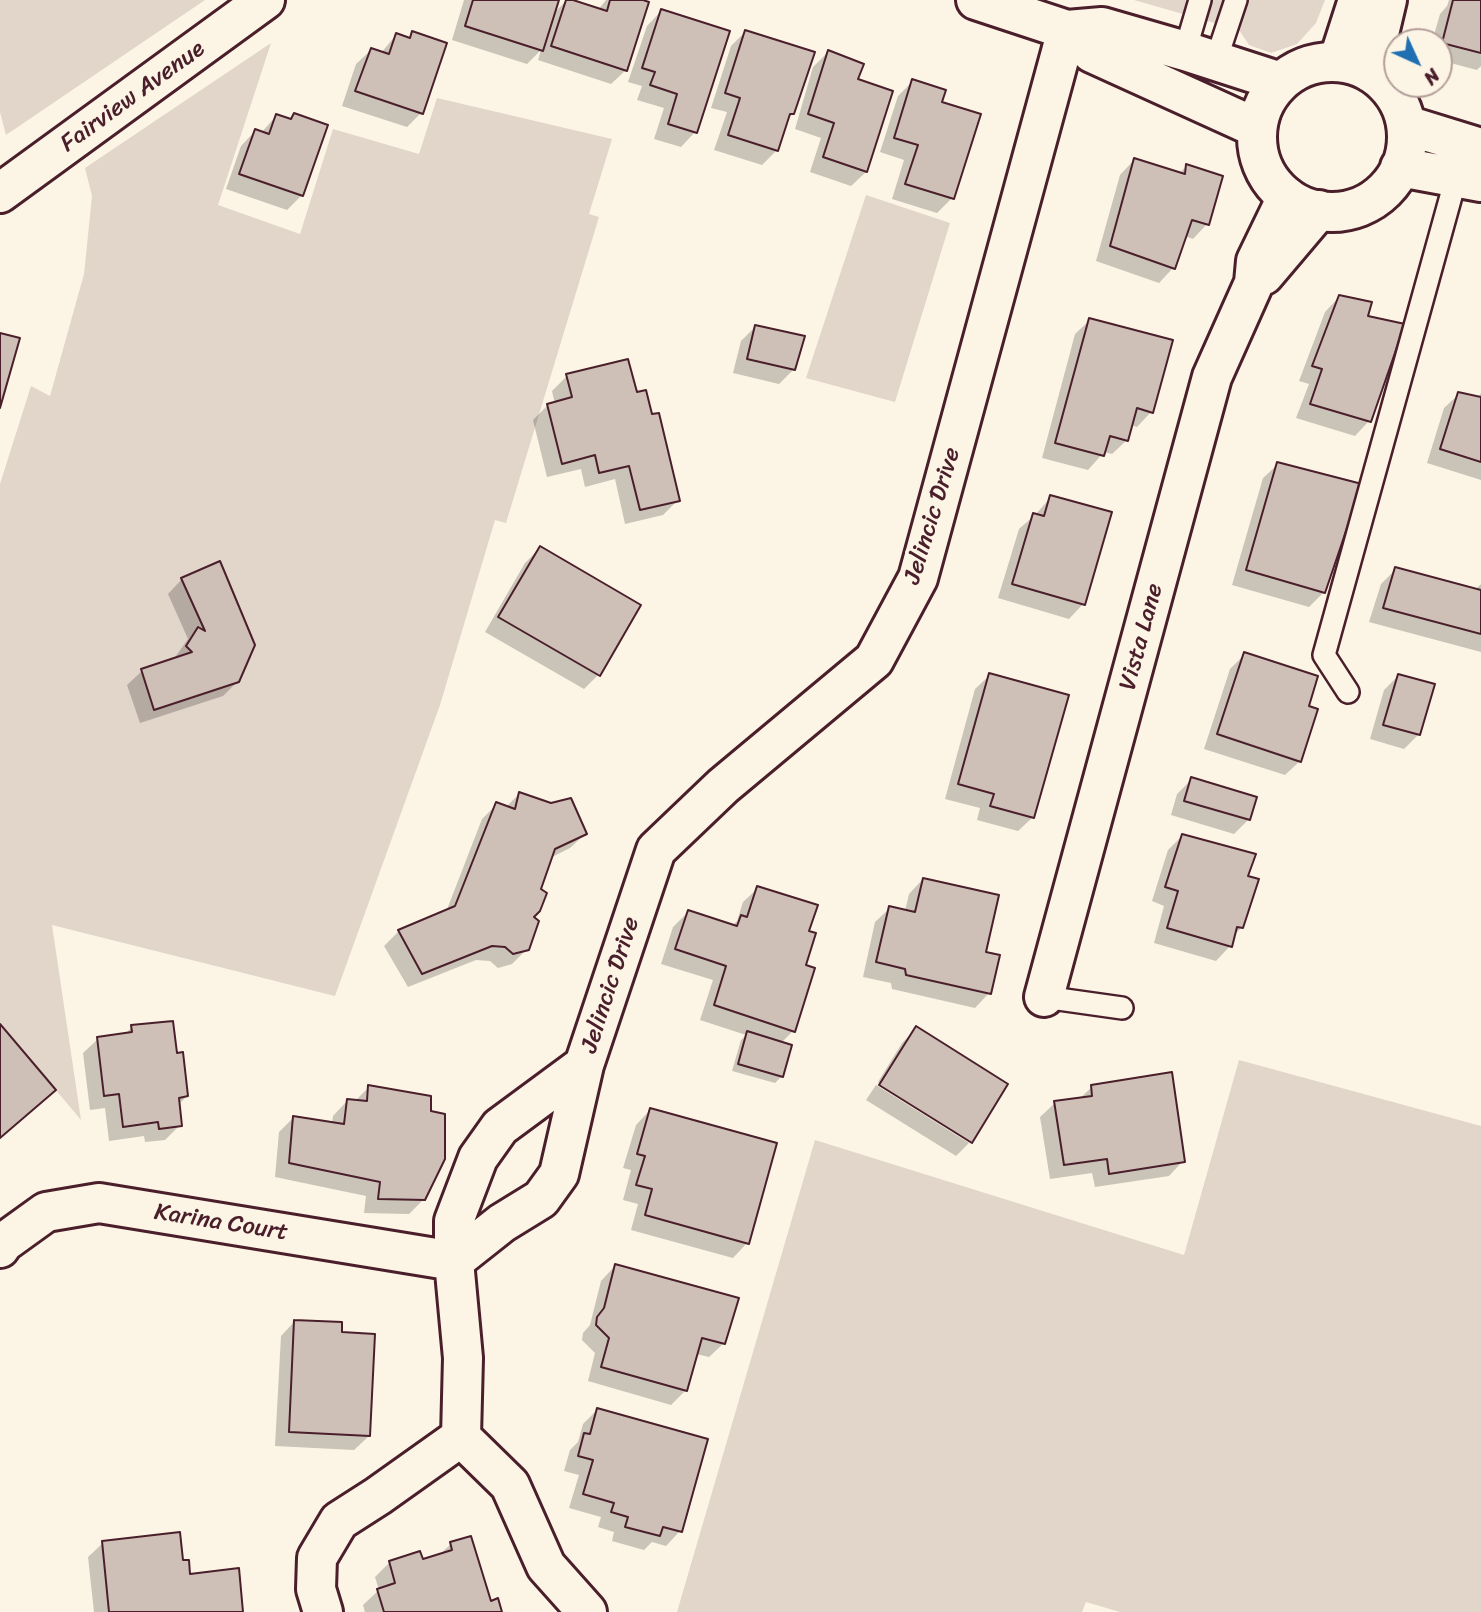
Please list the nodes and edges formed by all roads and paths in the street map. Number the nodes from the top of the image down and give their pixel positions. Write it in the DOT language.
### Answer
graph roads {
  1 [pos="265,0"];
  2 [pos="976,0"];
  3 [pos="1200,0"];
  4 [pos="1236,0"];
  5 [pos="1358,0"];
  6 [pos="1387,0"];
  7 [pos="1067,30"];
  8 [pos="1200,55"];
  9 [pos="1354,67"];
  10 [pos="1281,82"];
  11 [pos="1406,125"];
  12 [pos="1257,128"];
  13 [pos="1481,148"];
  14 [pos="1400,167"];
  15 [pos="1469,180"];
  16 [pos="0,193"];
  17 [pos="1303,204"];
  18 [pos="1348,692"];
  19 [pos="1044,997"];
  20 [pos="1122,1009"];
  21 [pos="584,1065"];
  22 [pos="472,1170"];
  23 [pos="522,1211"];
  24 [pos="0,1248"];
  25 [pos="454,1261"];
  26 [pos="461,1437"];
  27 [pos="323,1612"];
  28 [pos="587,1612"];
  1 -- 16 [label="street, Fairview Avenue"];
  2 -- 7 [label="street"];
  3 -- 8 [label="lane"];
  4 -- 8 [label="lane"];
  5 -- 9 [label="street"];
  6 -- 9 [label="street"];
  7 -- 8 [label="street"];
  7 -- 12 [label="street"];
  7 -- 21 [label="street, Jelincic Drive"];
  8 -- 10 [label="street"];
  9 -- 10 [label="street"];
  9 -- 11 [label="street"];
  10 -- 12 [label="street"];
  11 -- 13 [label="street"];
  11 -- 14 [label="street"];
  12 -- 17 [label="street"];
  14 -- 15 [label="street"];
  14 -- 17 [label="street"];
  15 -- 18 [label="lane"];
  17 -- 19 [label="street, Vista Lane"];
  19 -- 20 [label="lane"];
  21 -- 22 [label="street, Jelincic Drive"];
  21 -- 23 [label="street, Jelincic Drive"];
  22 -- 23 [label="street"];
  22 -- 25 [label="street, Jelincic Drive"];
  23 -- 25 [label="street, Jelincic Drive"];
  24 -- 25 [label="street, Karina Court"];
  25 -- 26 [label="street, Jelincic Drive"];
  26 -- 27 [label="street"];
  26 -- 28 [label="street"];
}
